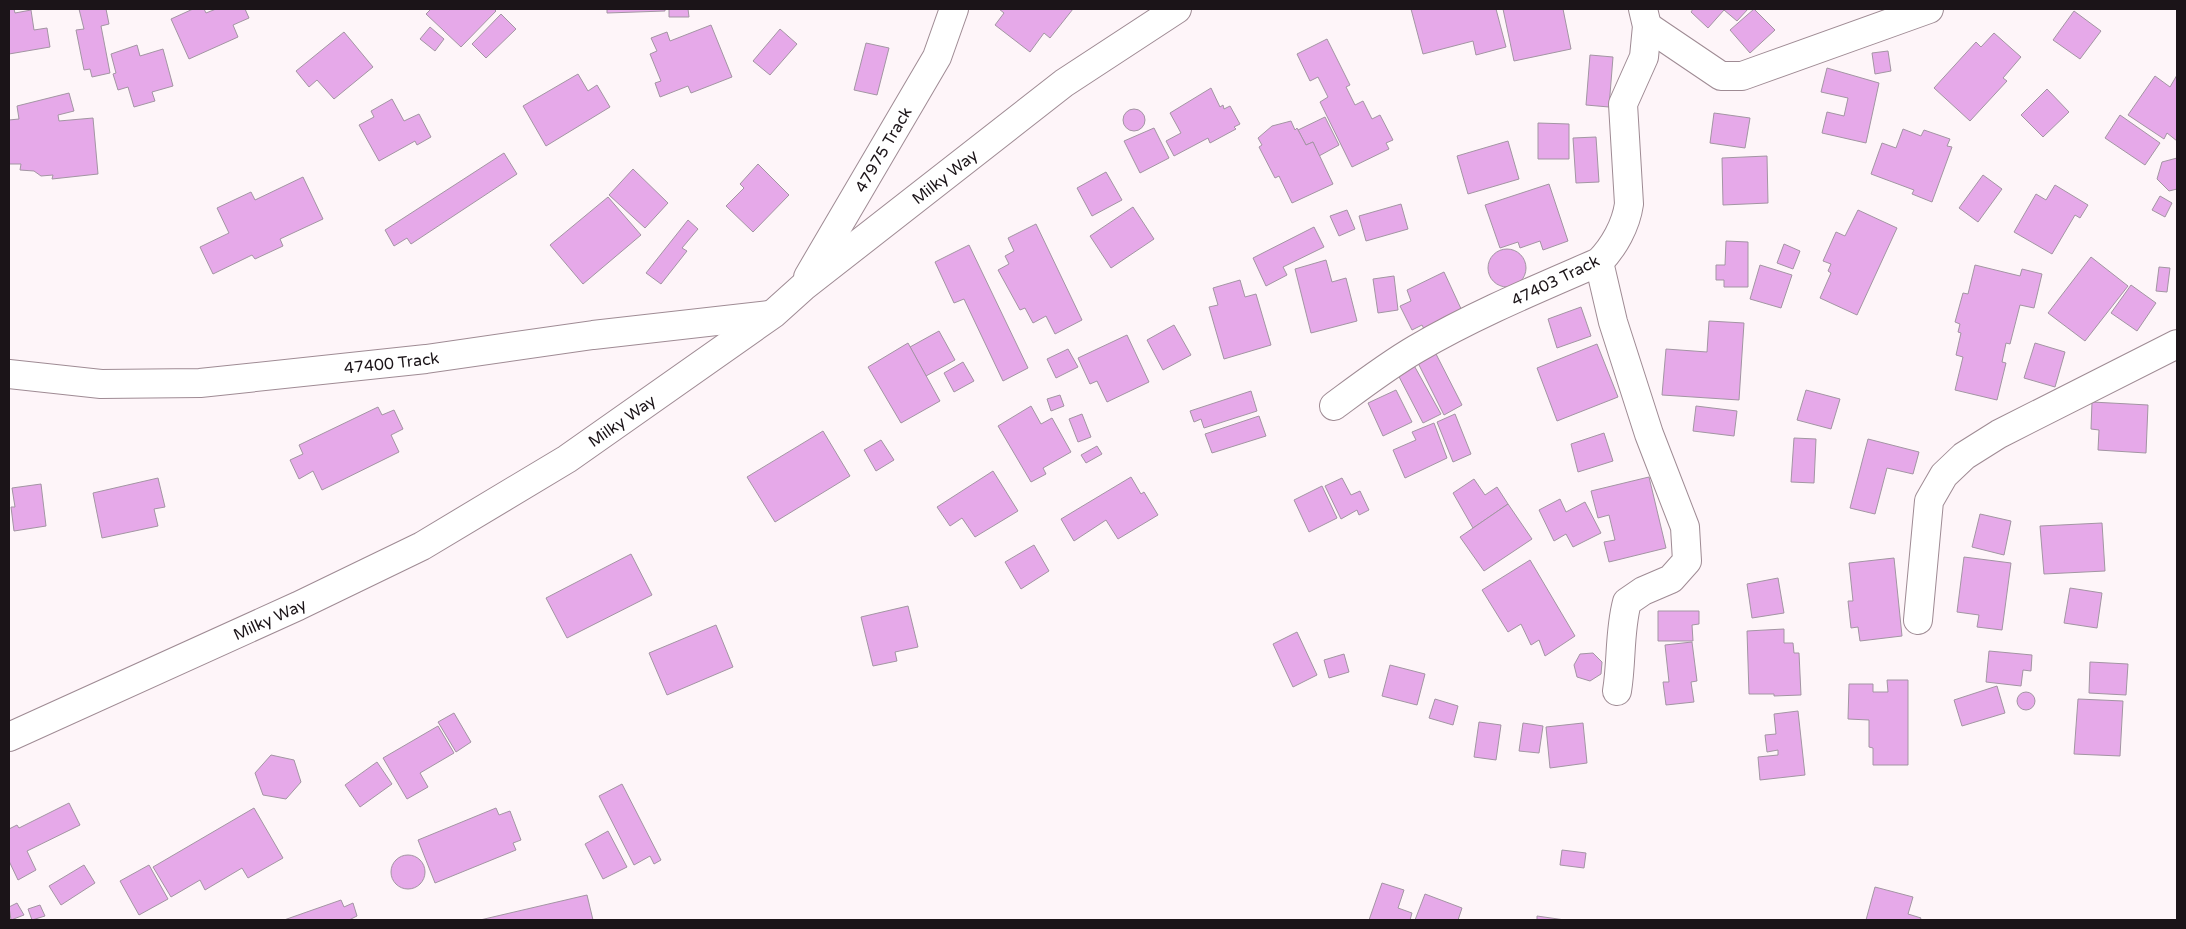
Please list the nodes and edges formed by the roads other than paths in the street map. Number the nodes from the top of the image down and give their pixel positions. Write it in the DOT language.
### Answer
graph roads {
  1 [pos="954,9"];
  2 [pos="1177,9"];
  3 [pos="1929,9"];
  4 [pos="1645,18"];
  5 [pos="1599,262"];
  6 [pos="803,287"];
  7 [pos="773,314"];
  8 [pos="2177,344"];
  9 [pos="9,374"];
  10 [pos="1334,406"];
  11 [pos="1918,620"];
  12 [pos="1617,691"];
  13 [pos="9,737"];
  1 -- 6 [label="street, 47975 Track"];
  2 -- 6 [label="street, Milky Way"];
  3 -- 4 [label="street"];
  4 -- 5 [label="street, 47403 Track"];
  5 -- 10 [label="street, 47403 Track"];
  5 -- 12 [label="street"];
  6 -- 7 [label="street, Milky Way"];
  7 -- 9 [label="street, 47400 Track"];
  7 -- 13 [label="street, Milky Way"];
  8 -- 11 [label="street"];
}
